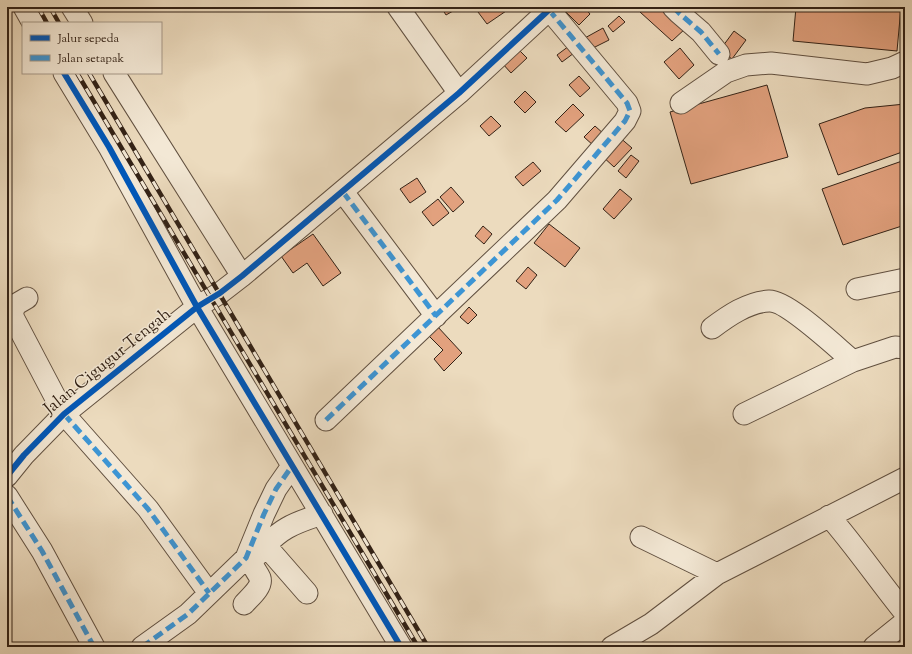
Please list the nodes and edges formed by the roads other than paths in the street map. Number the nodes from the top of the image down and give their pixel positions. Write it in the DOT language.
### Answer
graph roads {
  1 [pos="24,7"];
  2 [pos="72,7"];
  3 [pos="398,7"];
  4 [pos="673,7"];
  5 [pos="549,8"];
  6 [pos="32,22"];
  7 [pos="81,22"];
  8 [pos="719,54"];
  9 [pos="905,62"];
  10 [pos="65,74"];
  11 [pos="115,74"];
  12 [pos="459,93"];
  13 [pos="681,103"];
  14 [pos="343,192"];
  15 [pos="242,276"];
  16 [pos="905,279"];
  17 [pos="857,289"];
  18 [pos="27,298"];
  19 [pos="197,308"];
  20 [pos="436,316"];
  21 [pos="712,328"];
  22 [pos="905,348"];
  23 [pos="853,361"];
  24 [pos="64,414"];
  25 [pos="744,414"];
  26 [pos="326,420"];
  27 [pos="292,466"];
  28 [pos="7,476"];
  29 [pos="905,478"];
  30 [pos="7,496"];
  31 [pos="322,514"];
  32 [pos="829,516"];
  33 [pos="641,537"];
  34 [pos="266,546"];
  35 [pos="716,574"];
  36 [pos="209,592"];
  37 [pos="307,593"];
  38 [pos="244,604"];
  39 [pos="905,613"];
  40 [pos="905,622"];
  41 [pos="94,647"];
  42 [pos="142,647"];
  43 [pos="401,647"];
  44 [pos="612,647"];
  45 [pos="874,647"];
  1 -- 6 [label="street"];
  2 -- 7 [label="street"];
  3 -- 12 [label="street"];
  4 -- 8 [label="street"];
  5 -- 12 [label="street, Jalan Cigugur Tengah"];
  5 -- 20 [label="street"];
  9 -- 13 [label="street"];
  10 -- 19 [label="street"];
  11 -- 15 [label="street"];
  12 -- 14 [label="street, Jalan Cigugur Tengah"];
  14 -- 15 [label="street, Jalan Cigugur Tengah"];
  14 -- 20 [label="street"];
  15 -- 19 [label="street, Jalan Cigugur Tengah"];
  16 -- 17 [label="street"];
  18 -- 24 [label="street"];
  19 -- 24 [label="street, Jalan Cigugur Tengah"];
  19 -- 27 [label="street"];
  20 -- 26 [label="street"];
  21 -- 23 [label="street"];
  22 -- 23 [label="street"];
  23 -- 25 [label="street"];
  24 -- 28 [label="street, Jalan Cigugur Tengah"];
  24 -- 36 [label="street"];
  27 -- 31 [label="street"];
  27 -- 36 [label="street"];
  29 -- 32 [label="street"];
  30 -- 41 [label="street"];
  31 -- 34 [label="street"];
  31 -- 43 [label="street"];
  32 -- 35 [label="street"];
  32 -- 39 [label="street"];
  33 -- 35 [label="street"];
  34 -- 37 [label="street"];
  34 -- 38 [label="street"];
  35 -- 44 [label="street"];
  36 -- 42 [label="street"];
  40 -- 45 [label="street"];
}
